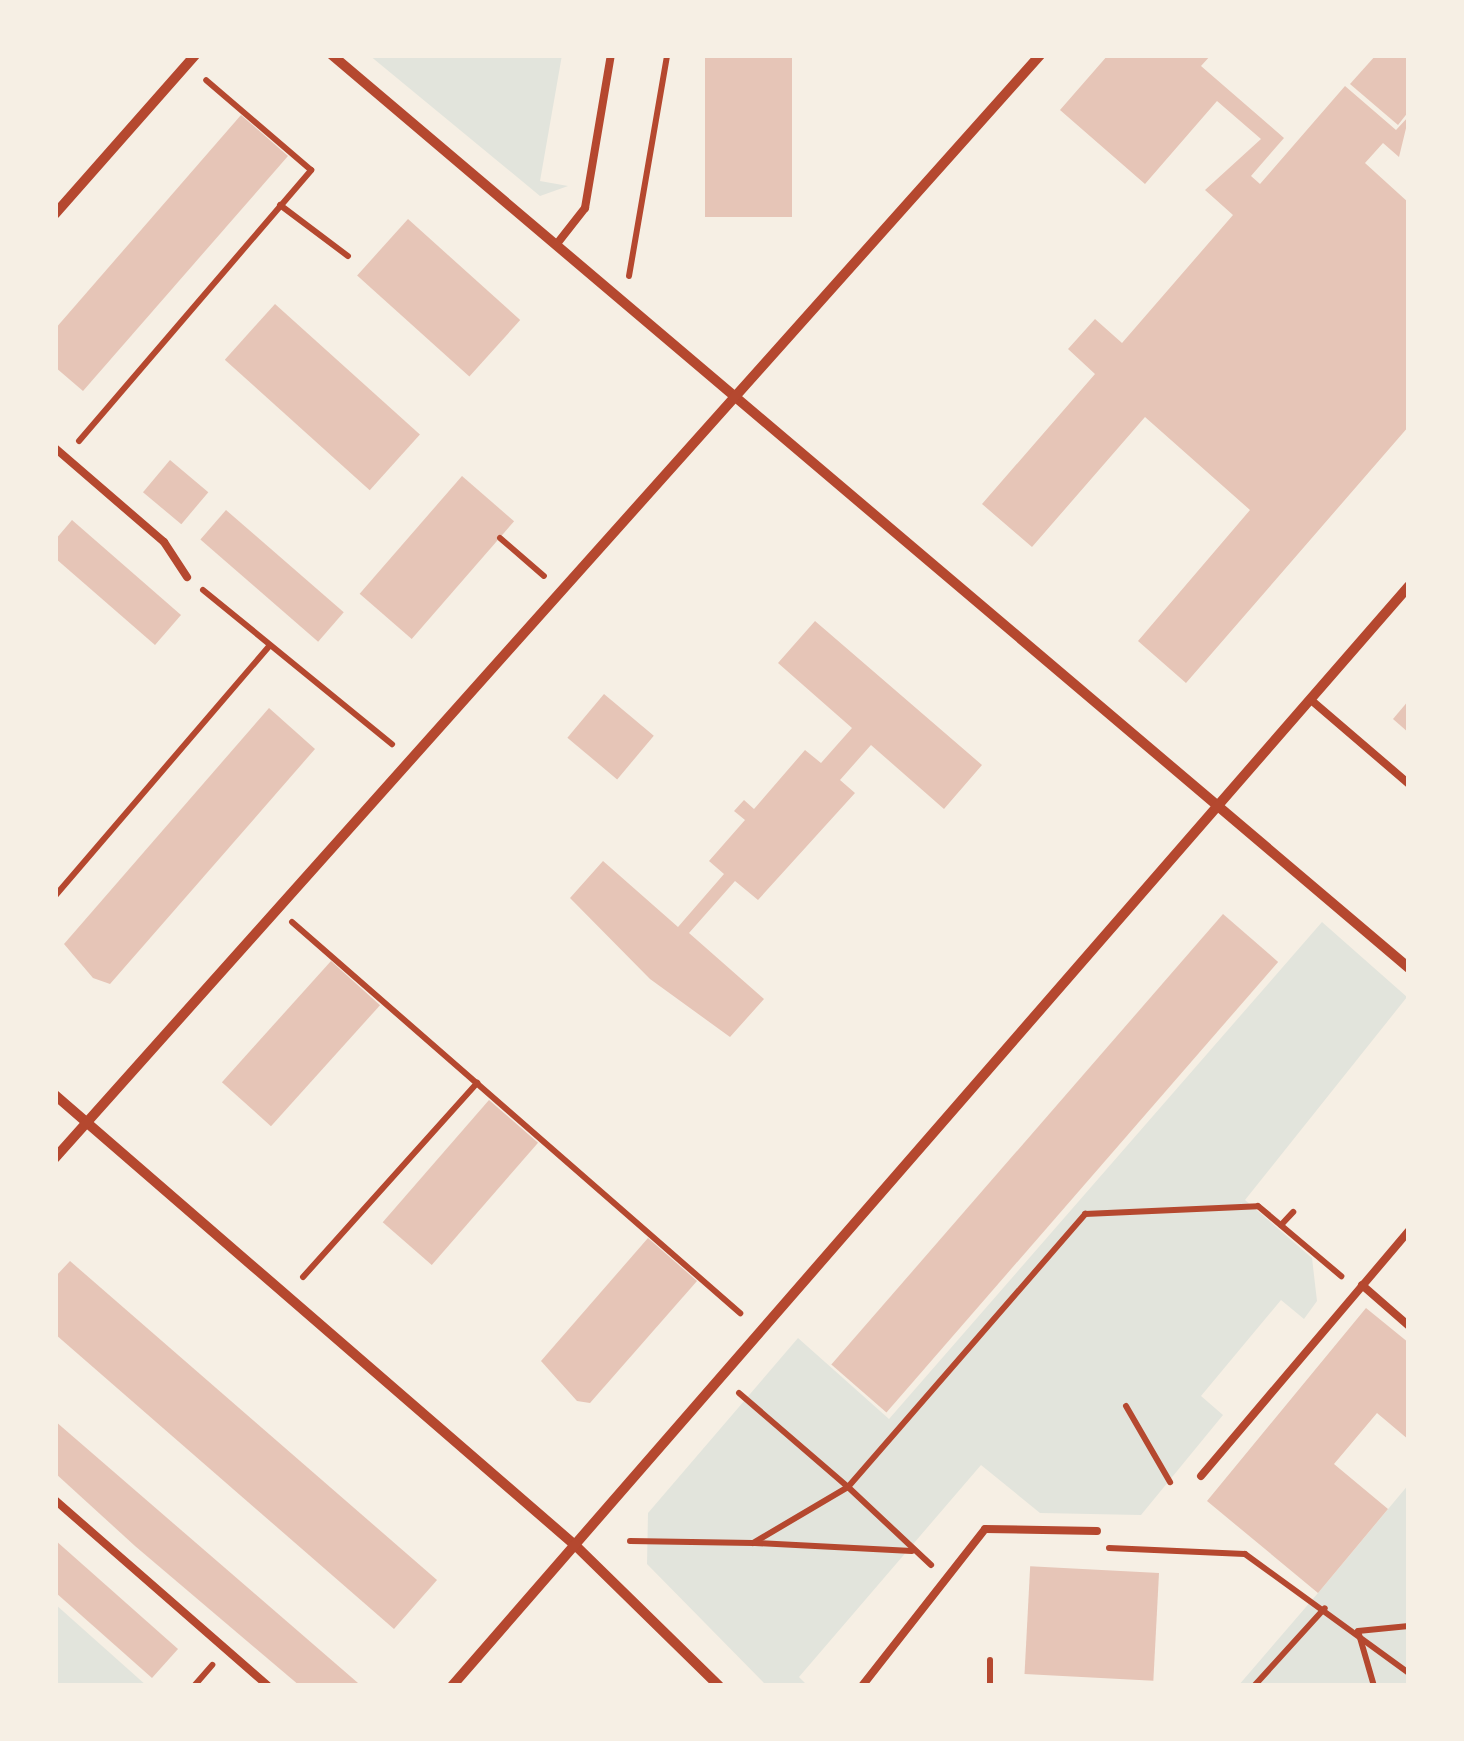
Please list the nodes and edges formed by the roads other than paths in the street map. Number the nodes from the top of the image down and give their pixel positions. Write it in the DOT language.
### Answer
graph roads {
  1 [pos="194,55"];
  2 [pos="332,55"];
  3 [pos="611,55"];
  4 [pos="1040,55"];
  5 [pos="55,214"];
  6 [pos="556,244"];
  7 [pos="735,399"];
  8 [pos="55,448"];
  9 [pos="188,576"];
  10 [pos="1409,586"];
  11 [pos="1311,700"];
  12 [pos="1409,784"];
  13 [pos="1219,806"];
  14 [pos="1409,968"];
  15 [pos="55,1095"];
  16 [pos="86,1122"];
  17 [pos="55,1158"];
  18 [pos="1409,1231"];
  19 [pos="1360,1287"];
  20 [pos="1409,1326"];
  21 [pos="1201,1476"];
  22 [pos="55,1500"];
  23 [pos="1097,1531"];
  24 [pos="576,1546"];
  25 [pos="268,1686"];
  26 [pos="452,1686"];
  27 [pos="719,1686"];
  28 [pos="862,1686"];
  1 -- 5 [label="street"];
  2 -- 6 [label="street"];
  3 -- 6 [label="lane"];
  4 -- 7 [label="street"];
  6 -- 7 [label="street"];
  7 -- 13 [label="street"];
  7 -- 16 [label="street"];
  8 -- 9 [label="lane"];
  10 -- 11 [label="street"];
  11 -- 12 [label="lane"];
  11 -- 13 [label="street"];
  13 -- 14 [label="street"];
  13 -- 24 [label="street"];
  15 -- 16 [label="street"];
  16 -- 17 [label="street"];
  16 -- 24 [label="street"];
  18 -- 19 [label="lane"];
  19 -- 20 [label="lane"];
  19 -- 21 [label="lane"];
  22 -- 25 [label="lane"];
  23 -- 28 [label="lane"];
  24 -- 26 [label="street"];
  24 -- 27 [label="street"];
}
